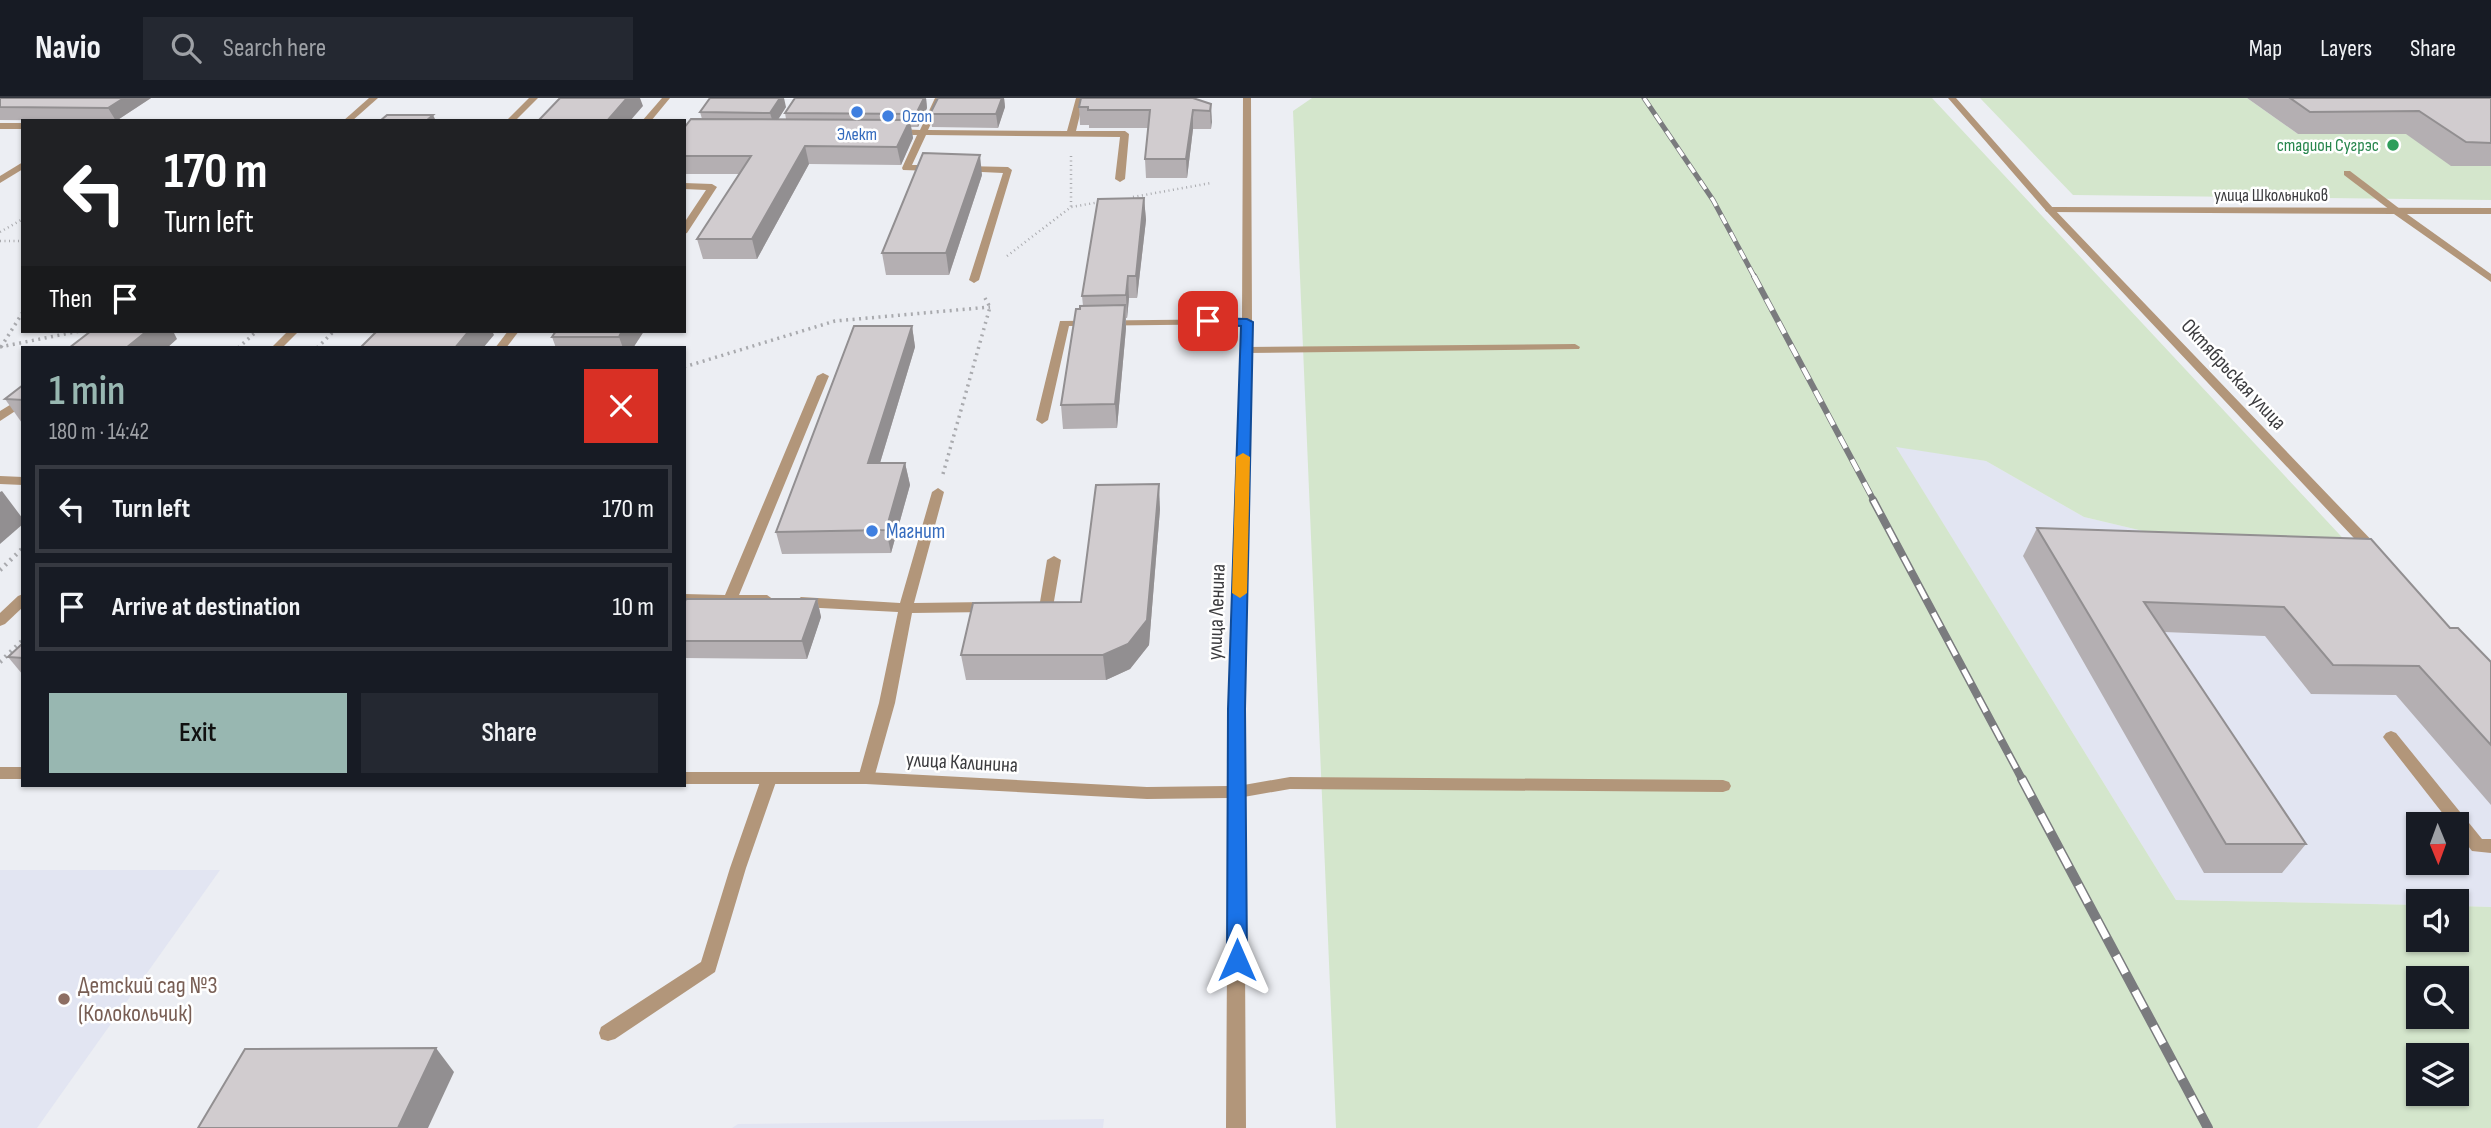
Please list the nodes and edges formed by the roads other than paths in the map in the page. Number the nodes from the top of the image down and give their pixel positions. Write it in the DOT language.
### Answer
graph roads {
  1 [pos="374,98"];
  2 [pos="534,98"];
  3 [pos="666,98"];
  4 [pos="939,98"];
  5 [pos="1080,98"];
  6 [pos="1247,98"];
  7 [pos="1952,98"];
  8 [pos="349,119"];
  9 [pos="512,119"];
  10 [pos="648,119"];
  11 [pos="21,126"];
  12 [pos="1,127"];
  13 [pos="883,132"];
  14 [pos="923,132"];
  15 [pos="1072,133"];
  16 [pos="21,166"];
  17 [pos="944,169"];
  18 [pos="957,169"];
  19 [pos="2347,173"];
  20 [pos="1119,179"];
  21 [pos="0,180"];
  22 [pos="686,186"];
  23 [pos="2050,211"];
  24 [pos="2397,211"];
  25 [pos="2491,211"];
  26 [pos="686,229"];
  27 [pos="2491,279"];
  28 [pos="974,280"];
  29 [pos="1247,322"];
  30 [pos="292,333"];
  31 [pos="278,346"];
  32 [pos="1575,347"];
  33 [pos="1246,350"];
  34 [pos="823,376"];
  35 [pos="21,401"];
  36 [pos="0,417"];
  37 [pos="1042,420"];
  38 [pos="0,480"];
  39 [pos="21,481"];
  40 [pos="938,492"];
  41 [pos="1054,560"];
  42 [pos="2387,564"];
  43 [pos="686,598"];
  44 [pos="732,598"];
  45 [pos="21,601"];
  46 [pos="906,608"];
  47 [pos="0,621"];
  48 [pos="2391,737"];
  49 [pos="0,773"];
  50 [pos="21,773"];
  51 [pos="686,778"];
  52 [pos="866,778"];
  53 [pos="769,779"];
  54 [pos="1723,786"];
  55 [pos="1238,792"];
  56 [pos="2491,846"];
  57 [pos="608,1033"];
  58 [pos="1236,1128"];
  1 -- 8 [label="street"];
  2 -- 9 [label="street"];
  3 -- 10 [label="street"];
  4 -- 14 [label="street"];
  5 -- 15 [label="street"];
  6 -- 29 [label="street, улица Ленина"];
  7 -- 23 [label="street, Октябрьская улица"];
  11 -- 12 [label="street"];
  13 -- 14 [label="street"];
  14 -- 15 [label="street"];
  14 -- 17 [label="street"];
  15 -- 20 [label="street"];
  16 -- 21 [label="street"];
  18 -- 28 [label="street"];
  19 -- 24 [label="street"];
  22 -- 26 [label="street"];
  23 -- 24 [label="street, улица Школьников"];
  23 -- 42 [label="street, Октябрьская улица"];
  24 -- 25 [label="street, улица Школьников"];
  24 -- 27 [label="street"];
  29 -- 33 [label="street, улица Ленина"];
  29 -- 37 [label="street"];
  30 -- 31 [label="street"];
  32 -- 33 [label="street"];
  33 -- 55 [label="street, улица Ленина"];
  34 -- 44 [label="street"];
  35 -- 36 [label="street"];
  38 -- 39 [label="street"];
  40 -- 46 [label="street"];
  41 -- 46 [label="street"];
  43 -- 44 [label="street"];
  44 -- 46 [label="street"];
  45 -- 47 [label="street"];
  46 -- 52 [label="street"];
  48 -- 56 [label="street"];
  49 -- 50 [label="street"];
  51 -- 53 [label="street, улица Калинина"];
  52 -- 53 [label="street, улица Калинина"];
  52 -- 55 [label="street, улица Калинина"];
  53 -- 57 [label="street"];
  54 -- 55 [label="street, улица Калинина"];
  55 -- 58 [label="street, улица Ленина"];
}
